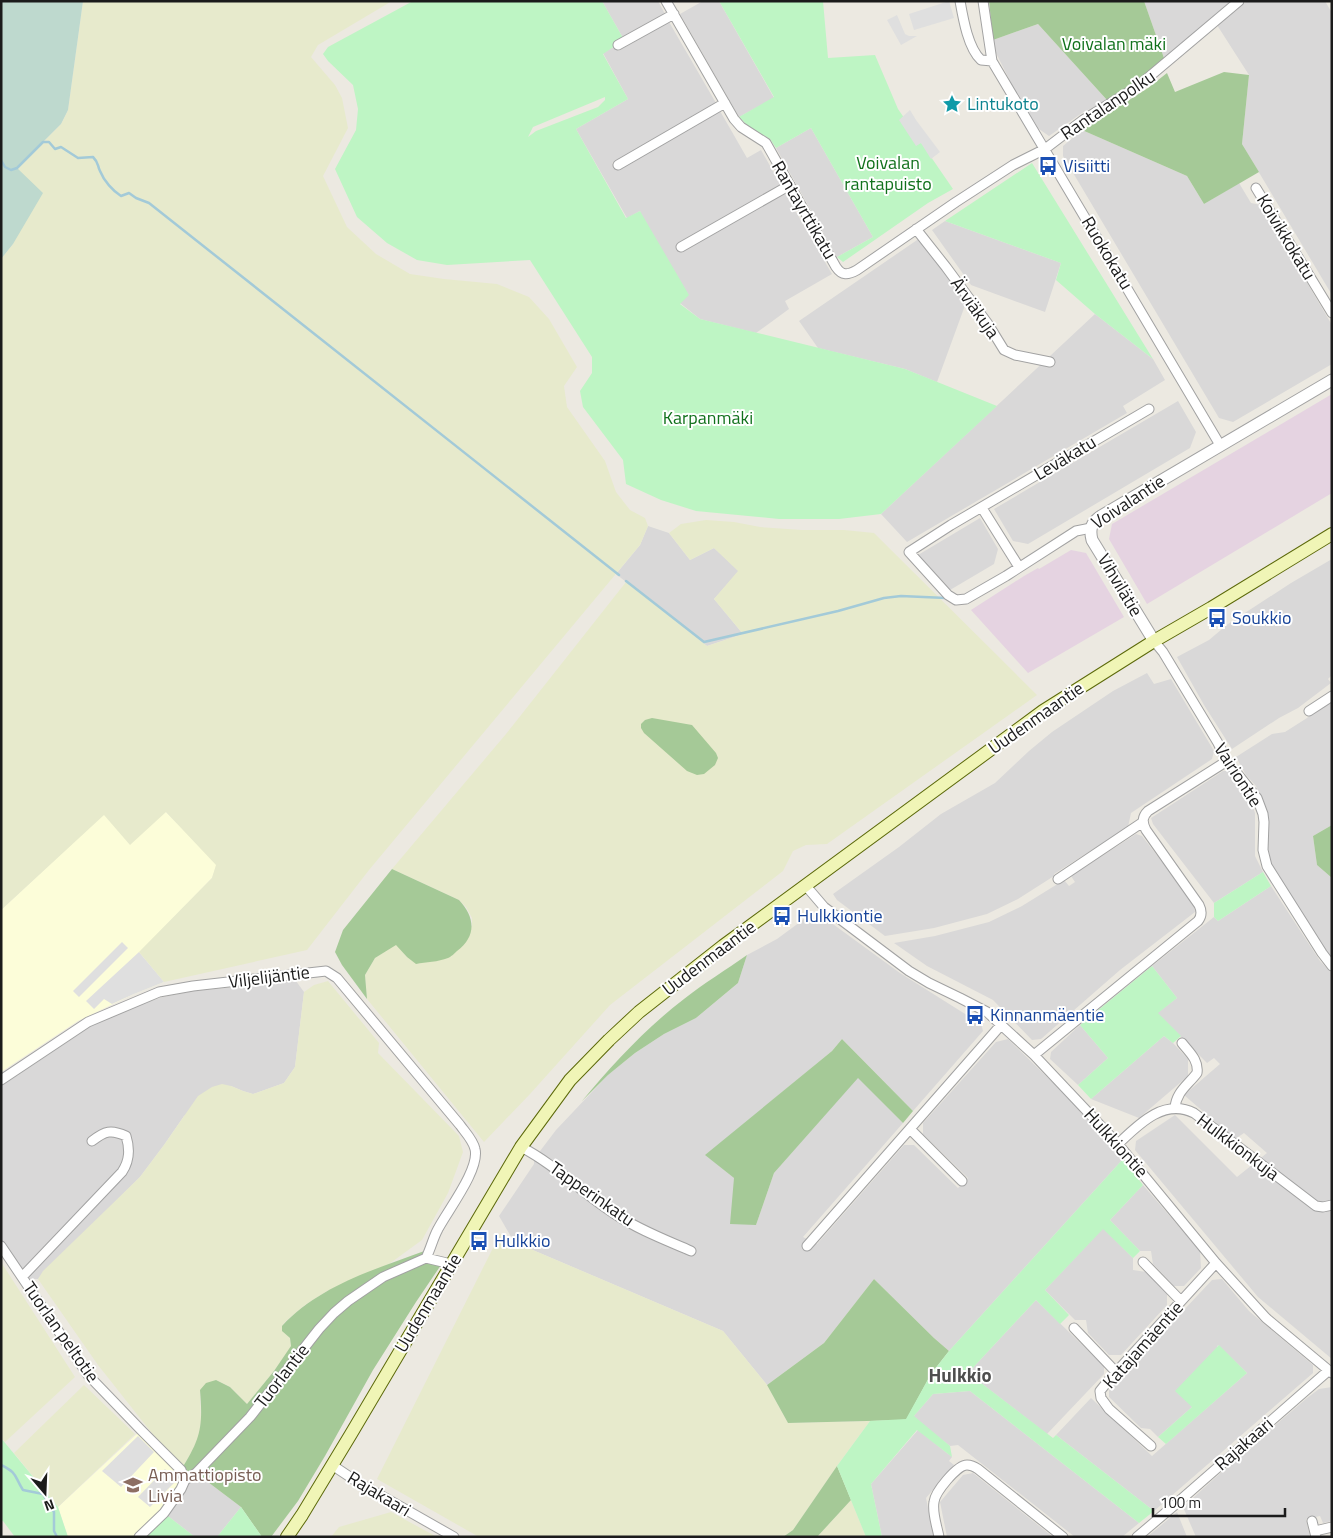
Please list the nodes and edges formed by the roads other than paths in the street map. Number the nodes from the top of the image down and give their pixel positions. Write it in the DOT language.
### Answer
graph roads {
  1 [pos="666,1"];
  2 [pos="960,1"];
  3 [pos="983,1"];
  4 [pos="1239,1"];
  5 [pos="674,14"];
  6 [pos="618,45"];
  7 [pos="992,61"];
  8 [pos="725,103"];
  9 [pos="1045,148"];
  10 [pos="618,165"];
  11 [pos="790,185"];
  12 [pos="1256,188"];
  13 [pos="916,229"];
  14 [pos="681,247"];
  15 [pos="1332,312"];
  16 [pos="1050,362"];
  17 [pos="1332,380"];
  18 [pos="1149,409"];
  19 [pos="1220,445"];
  20 [pos="982,508"];
  21 [pos="1091,528"];
  22 [pos="1332,534"];
  23 [pos="909,552"];
  24 [pos="1019,567"];
  25 [pos="1154,641"];
  26 [pos="1332,696"];
  27 [pos="1309,710"];
  28 [pos="1227,762"];
  29 [pos="1143,822"];
  30 [pos="1058,880"];
  31 [pos="806,886"];
  32 [pos="1332,966"];
  33 [pos="1001,1025"];
  34 [pos="1182,1043"];
  35 [pos="1034,1055"];
  36 [pos="1,1080"];
  37 [pos="1175,1108"];
  38 [pos="910,1129"];
  39 [pos="92,1141"];
  40 [pos="1118,1144"];
  41 [pos="521,1146"];
  42 [pos="962,1181"];
  43 [pos="1332,1205"];
  44 [pos="1,1246"];
  45 [pos="807,1246"];
  46 [pos="691,1252"];
  47 [pos="426,1258"];
  48 [pos="1143,1262"];
  49 [pos="451,1264"];
  50 [pos="1216,1264"];
  51 [pos="22,1277"];
  52 [pos="1181,1301"];
  53 [pos="1074,1328"];
  54 [pos="1116,1372"];
  55 [pos="1330,1372"];
  56 [pos="1151,1446"];
  57 [pos="332,1465"];
  58 [pos="185,1480"];
  59 [pos="1312,1521"];
  60 [pos="1332,1527"];
  61 [pos="1316,1534"];
  62 [pos="139,1537"];
  63 [pos="287,1537"];
  64 [pos="454,1537"];
  65 [pos="939,1537"];
  66 [pos="1063,1537"];
  67 [pos="1137,1537"];
  1 -- 5 [label="street, Rantayrttikatu"];
  2 -- 7 [label="street, Ruokokatu"];
  3 -- 7 [label="street, Ruokokatu"];
  4 -- 9 [label="street, Rantalanpolku"];
  5 -- 6 [label="street"];
  5 -- 8 [label="street, Rantayrttikatu"];
  7 -- 9 [label="street, Ruokokatu"];
  8 -- 10 [label="street"];
  8 -- 11 [label="street, Rantayrttikatu"];
  9 -- 13 [label="street, Rantayrttikatu"];
  9 -- 19 [label="street, Ruokokatu"];
  11 -- 13 [label="street, Rantayrttikatu"];
  11 -- 14 [label="street"];
  12 -- 15 [label="street, Koivikkokatu"];
  13 -- 16 [label="street, Ärviäkuja"];
  17 -- 19 [label="street, Voivalantie"];
  18 -- 20 [label="street, Leväkatu"];
  19 -- 21 [label="street, Voivalantie"];
  20 -- 23 [label="street, Leväkatu"];
  20 -- 24 [label="street"];
  21 -- 24 [label="street, Voivalantie"];
  21 -- 25 [label="street, Vihvilätie"];
  22 -- 25 [label="main road, Uudenmaantie"];
  23 -- 24 [label="street, Voivalantie"];
  25 -- 28 [label="street, Vairiontie"];
  25 -- 31 [label="main road, Uudenmaantie"];
  26 -- 27 [label="street"];
  28 -- 29 [label="street"];
  28 -- 32 [label="street, Vairiontie"];
  29 -- 30 [label="street"];
  29 -- 35 [label="street"];
  31 -- 33 [label="street, Hulkkiontie"];
  31 -- 41 [label="main road, Uudenmaantie"];
  33 -- 35 [label="street, Hulkkiontie"];
  33 -- 38 [label="street"];
  34 -- 37 [label="street"];
  35 -- 40 [label="street, Hulkkiontie"];
  36 -- 47 [label="street, Viljelijäntie"];
  37 -- 40 [label="street, Hulkkionkuja"];
  37 -- 43 [label="street, Hulkkionkuja"];
  38 -- 42 [label="street"];
  38 -- 45 [label="street"];
  39 -- 51 [label="street"];
  40 -- 50 [label="street, Hulkkiontie"];
  41 -- 46 [label="street, Tapperinkatu"];
  41 -- 49 [label="main road, Uudenmaantie"];
  44 -- 51 [label="street, Tuorlan peltotie"];
  47 -- 49 [label="street"];
  47 -- 58 [label="street, Tuorlantie"];
  48 -- 52 [label="street"];
  49 -- 57 [label="main road, Uudenmaantie"];
  50 -- 52 [label="street, Katajamäentie"];
  50 -- 55 [label="street, Hulkkiontie"];
  51 -- 58 [label="street, Tuorlan peltotie"];
  52 -- 54 [label="street, Katajamäentie"];
  53 -- 54 [label="street"];
  54 -- 56 [label="street, Katajamäentie"];
  55 -- 67 [label="street, Rajakaari"];
  57 -- 63 [label="main road, Uudenmaantie"];
  57 -- 64 [label="street, Rajakaari"];
  58 -- 62 [label="street, Tuorlantie"];
  59 -- 61 [label="street"];
  60 -- 61 [label="street"];
  65 -- 66 [label="street"];
}
